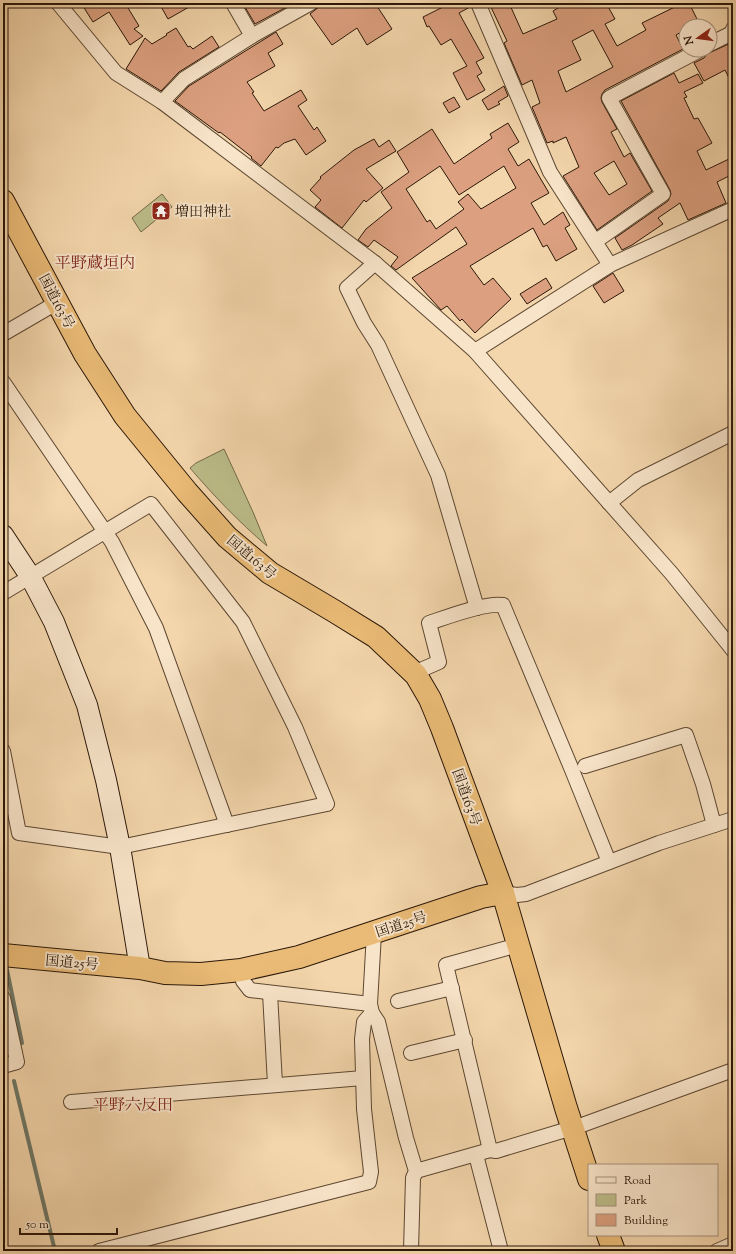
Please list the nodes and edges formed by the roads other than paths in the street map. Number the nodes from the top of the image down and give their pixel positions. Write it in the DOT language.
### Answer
graph roads {
  1 [pos="233,3"];
  2 [pos="311,3"];
  3 [pos="478,3"];
  4 [pos="64,6"];
  5 [pos="733,29"];
  6 [pos="252,36"];
  7 [pos="718,40"];
  8 [pos="685,58"];
  9 [pos="162,102"];
  10 [pos="3,201"];
  11 [pos="733,209"];
  12 [pos="596,241"];
  13 [pos="375,263"];
  14 [pos="610,265"];
  15 [pos="58,302"];
  16 [pos="3,334"];
  17 [pos="475,351"];
  18 [pos="3,382"];
  19 [pos="733,433"];
  20 [pos="609,503"];
  21 [pos="105,531"];
  22 [pos="3,535"];
  23 [pos="30,576"];
  24 [pos="3,593"];
  25 [pos="477,608"];
  26 [pos="733,650"];
  27 [pos="416,675"];
  28 [pos="3,750"];
  29 [pos="585,766"];
  30 [pos="733,819"];
  31 [pos="227,825"];
  32 [pos="714,825"];
  33 [pos="120,847"];
  34 [pos="609,862"];
  35 [pos="502,893"];
  36 [pos="374,933"];
  37 [pos="518,945"];
  38 [pos="3,955"];
  39 [pos="140,968"];
  40 [pos="241,970"];
  41 [pos="452,988"];
  42 [pos="270,993"];
  43 [pos="3,998"];
  44 [pos="398,1001"];
  45 [pos="371,1008"];
  46 [pos="465,1040"];
  47 [pos="411,1053"];
  48 [pos="3,1066"];
  49 [pos="733,1070"];
  50 [pos="363,1078"];
  51 [pos="274,1084"];
  52 [pos="71,1102"];
  53 [pos="572,1129"];
  54 [pos="490,1150"];
  55 [pos="476,1154"];
  56 [pos="416,1170"];
  57 [pos="588,1176"];
  58 [pos="608,1236"];
  59 [pos="733,1244"];
  60 [pos="127,1248"];
  61 [pos="99,1251"];
  62 [pos="411,1251"];
  63 [pos="501,1251"];
  64 [pos="614,1251"];
  65 [pos="717,1251"];
  1 -- 6 [label="street"];
  2 -- 6 [label="street"];
  3 -- 12 [label="street"];
  4 -- 9 [label="street"];
  5 -- 7 [label="street"];
  6 -- 9 [label="street"];
  8 -- 12 [label="street"];
  9 -- 13 [label="street"];
  10 -- 15 [label="highway, 国道163号"];
  11 -- 14 [label="street"];
  12 -- 14 [label="street"];
  13 -- 17 [label="street"];
  13 -- 25 [label="street"];
  14 -- 17 [label="street"];
  15 -- 16 [label="street"];
  15 -- 27 [label="highway, 国道163号"];
  17 -- 20 [label="street"];
  18 -- 21 [label="street"];
  19 -- 20 [label="street"];
  20 -- 26 [label="street"];
  21 -- 23 [label="street"];
  21 -- 31 [label="street"];
  21 -- 31 [label="street"];
  22 -- 23 [label="street"];
  23 -- 24 [label="street"];
  23 -- 33 [label="street"];
  25 -- 27 [label="street"];
  25 -- 34 [label="street"];
  27 -- 35 [label="highway, 国道163号"];
  28 -- 33 [label="street"];
  29 -- 32 [label="street"];
  30 -- 32 [label="street"];
  31 -- 33 [label="street"];
  32 -- 34 [label="street"];
  33 -- 39 [label="street"];
  34 -- 35 [label="street"];
  35 -- 36 [label="highway, 国道25号"];
  35 -- 37 [label="highway"];
  36 -- 40 [label="highway, 国道25号"];
  36 -- 45 [label="street"];
  37 -- 41 [label="street"];
  37 -- 53 [label="highway"];
  38 -- 39 [label="highway, 国道25号"];
  39 -- 40 [label="highway, 国道25号"];
  40 -- 42 [label="street"];
  41 -- 44 [label="street"];
  41 -- 46 [label="street"];
  42 -- 45 [label="street"];
  42 -- 51 [label="street"];
  43 -- 48 [label="street"];
  45 -- 50 [label="street"];
  45 -- 56 [label="street"];
  46 -- 47 [label="street"];
  46 -- 54 [label="street"];
  49 -- 53 [label="street"];
  50 -- 51 [label="street"];
  50 -- 60 [label="street"];
  51 -- 52 [label="street"];
  53 -- 54 [label="street"];
  53 -- 57 [label="highway"];
  54 -- 55 [label="street"];
  55 -- 56 [label="street"];
  55 -- 63 [label="street"];
  56 -- 62 [label="street"];
  58 -- 64 [label="highway"];
  59 -- 65 [label="street"];
  60 -- 61 [label="street"];
}
